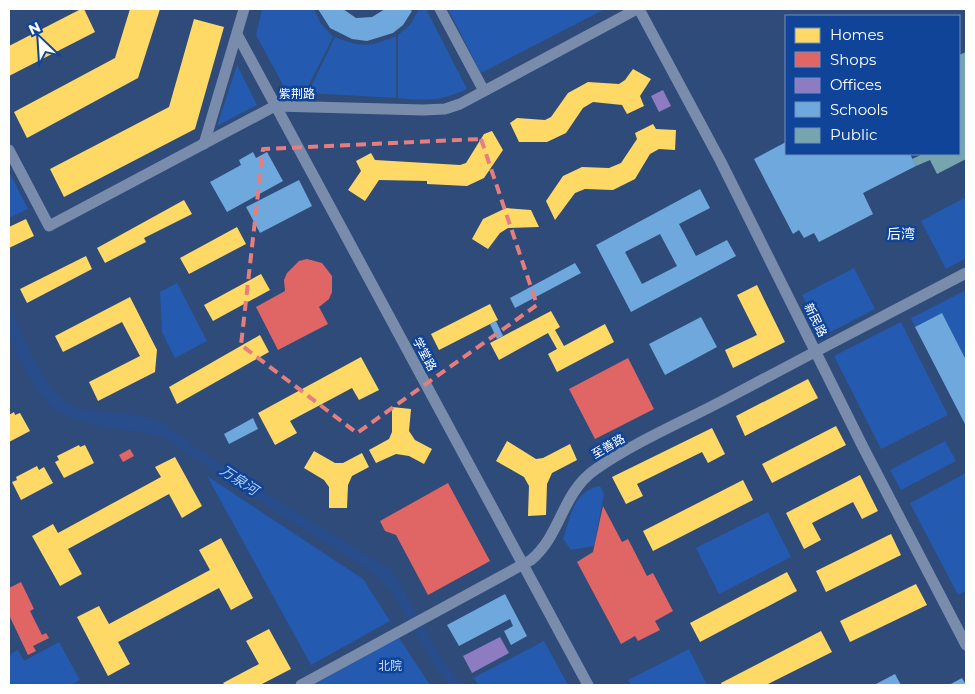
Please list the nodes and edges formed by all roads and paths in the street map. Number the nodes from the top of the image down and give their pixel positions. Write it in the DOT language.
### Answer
graph roads {
  1 [pos="244,9"];
  2 [pos="440,9"];
  3 [pos="638,9"];
  4 [pos="238,36"];
  5 [pos="484,90"];
  6 [pos="275,106"];
  7 [pos="204,144"];
  8 [pos="9,150"];
  9 [pos="966,272"];
  10 [pos="816,351"];
  11 [pos="522,565"];
  12 [pos="966,645"];
  13 [pos="300,685"];
  14 [pos="588,685"];
  1 -- 4 [label="street"];
  2 -- 5 [label="street"];
  3 -- 5 [label="street, 紫荆路"];
  3 -- 10 [label="street, 新民路"];
  4 -- 6 [label="street, 学堂路"];
  4 -- 7 [label="street"];
  5 -- 6 [label="street, 紫荆路"];
  6 -- 7 [label="street, 紫荆路"];
  6 -- 11 [label="street, 学堂路"];
  7 -- 8 [label="street, 紫荆路"];
  9 -- 10 [label="street, 至善路"];
  10 -- 11 [label="street, 至善路"];
  10 -- 12 [label="street, 新民路"];
  11 -- 13 [label="street, 至善路"];
  11 -- 14 [label="street, 学堂路"];
}
